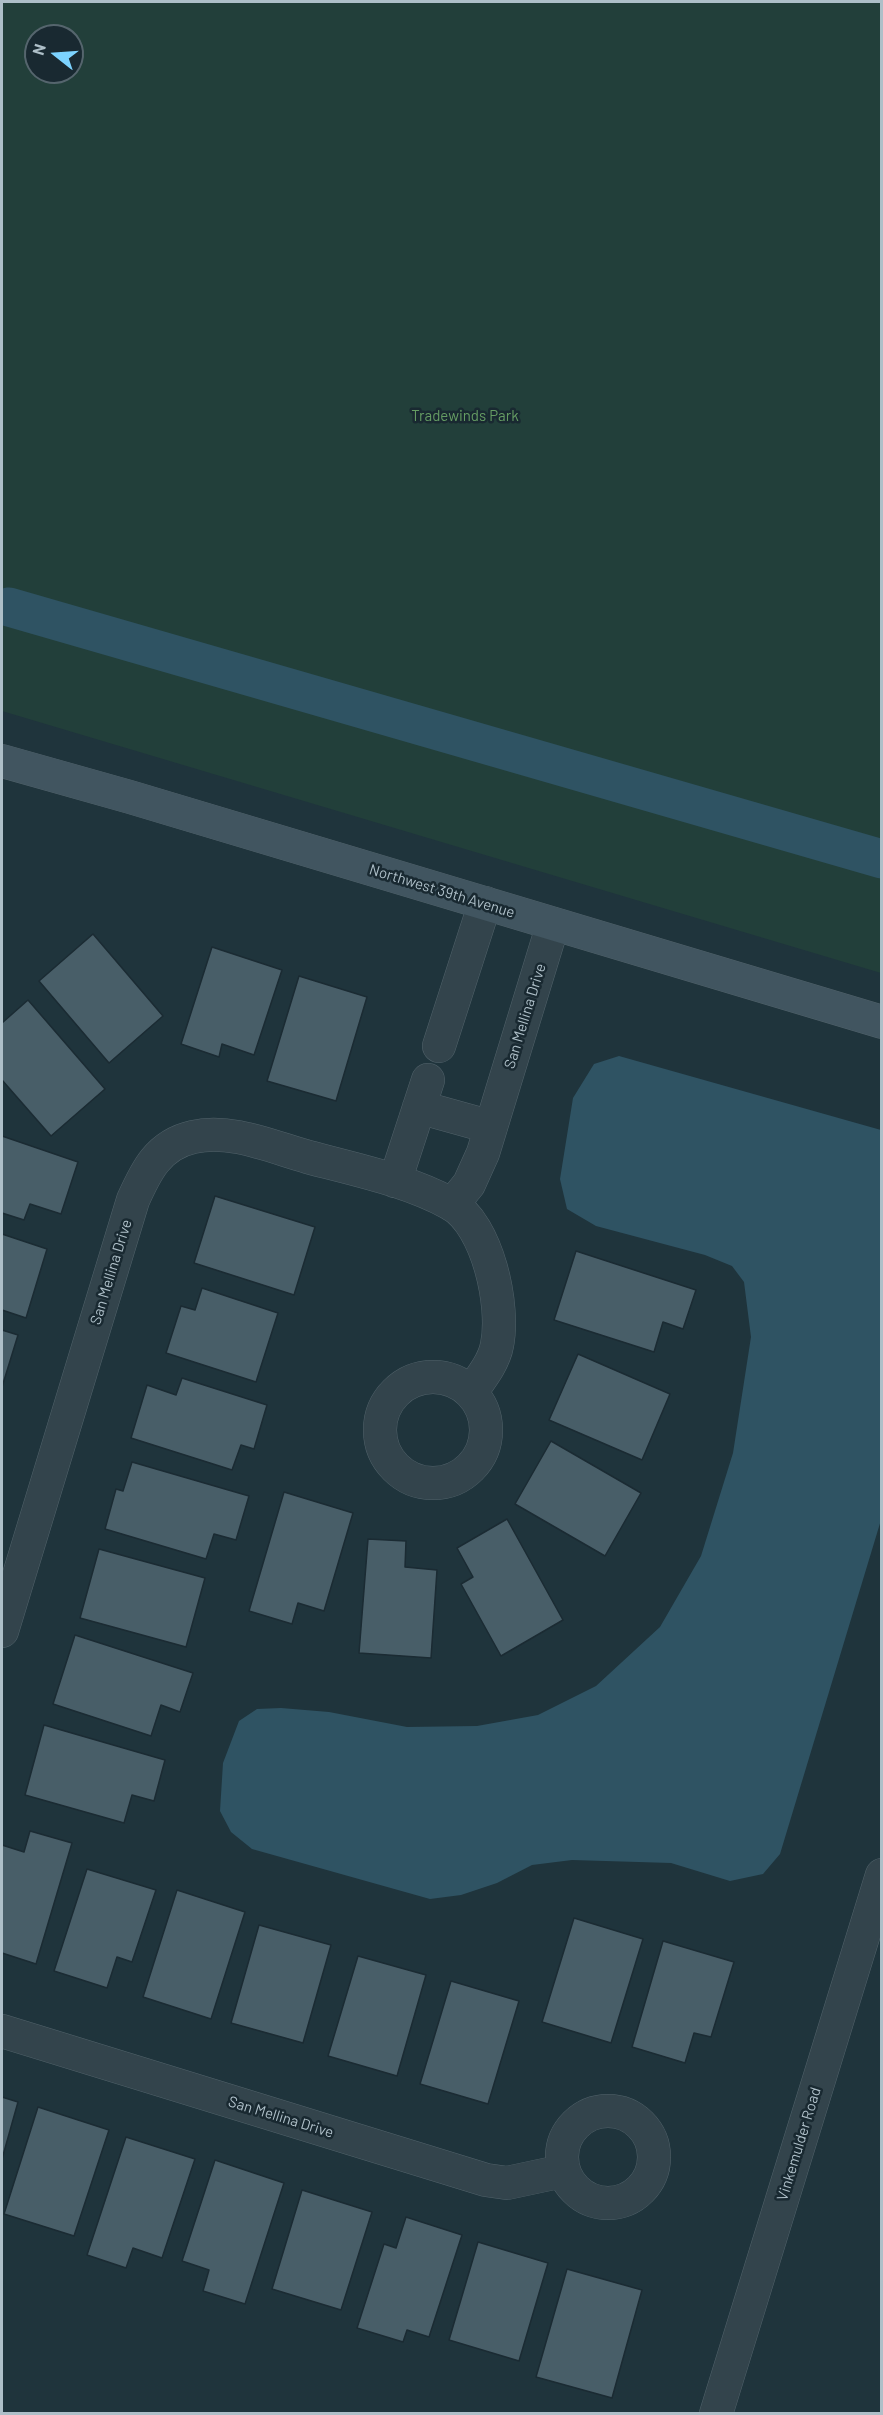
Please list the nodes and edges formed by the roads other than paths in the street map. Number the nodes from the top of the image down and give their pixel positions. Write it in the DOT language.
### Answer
graph roads {
  1 [pos="2,761"];
  2 [pos="485,903"];
  3 [pos="553,924"];
  4 [pos="882,1022"];
  5 [pos="439,1046"];
  6 [pos="491,1127"];
  7 [pos="395,1181"];
  8 [pos="452,1205"];
  9 [pos="471,1392"];
  10 [pos="2,1631"];
  11 [pos="882,1875"];
  12 [pos="2,2031"];
  13 [pos="563,2171"];
  14 [pos="716,2414"];
  1 -- 2 [label="street, Northwest 39th Avenue"];
  2 -- 3 [label="street, Northwest 39th Avenue"];
  2 -- 5 [label="street"];
  3 -- 4 [label="street, Northwest 39th Avenue"];
  3 -- 6 [label="street, San Mellina Drive"];
  6 -- 7 [label="street"];
  6 -- 8 [label="street, San Mellina Drive"];
  7 -- 8 [label="street, San Mellina Drive"];
  7 -- 10 [label="street, San Mellina Drive"];
  8 -- 9 [label="street, San Mellina Drive"];
  11 -- 14 [label="street, Vinkemulder Road"];
  12 -- 13 [label="street, San Mellina Drive"];
}
